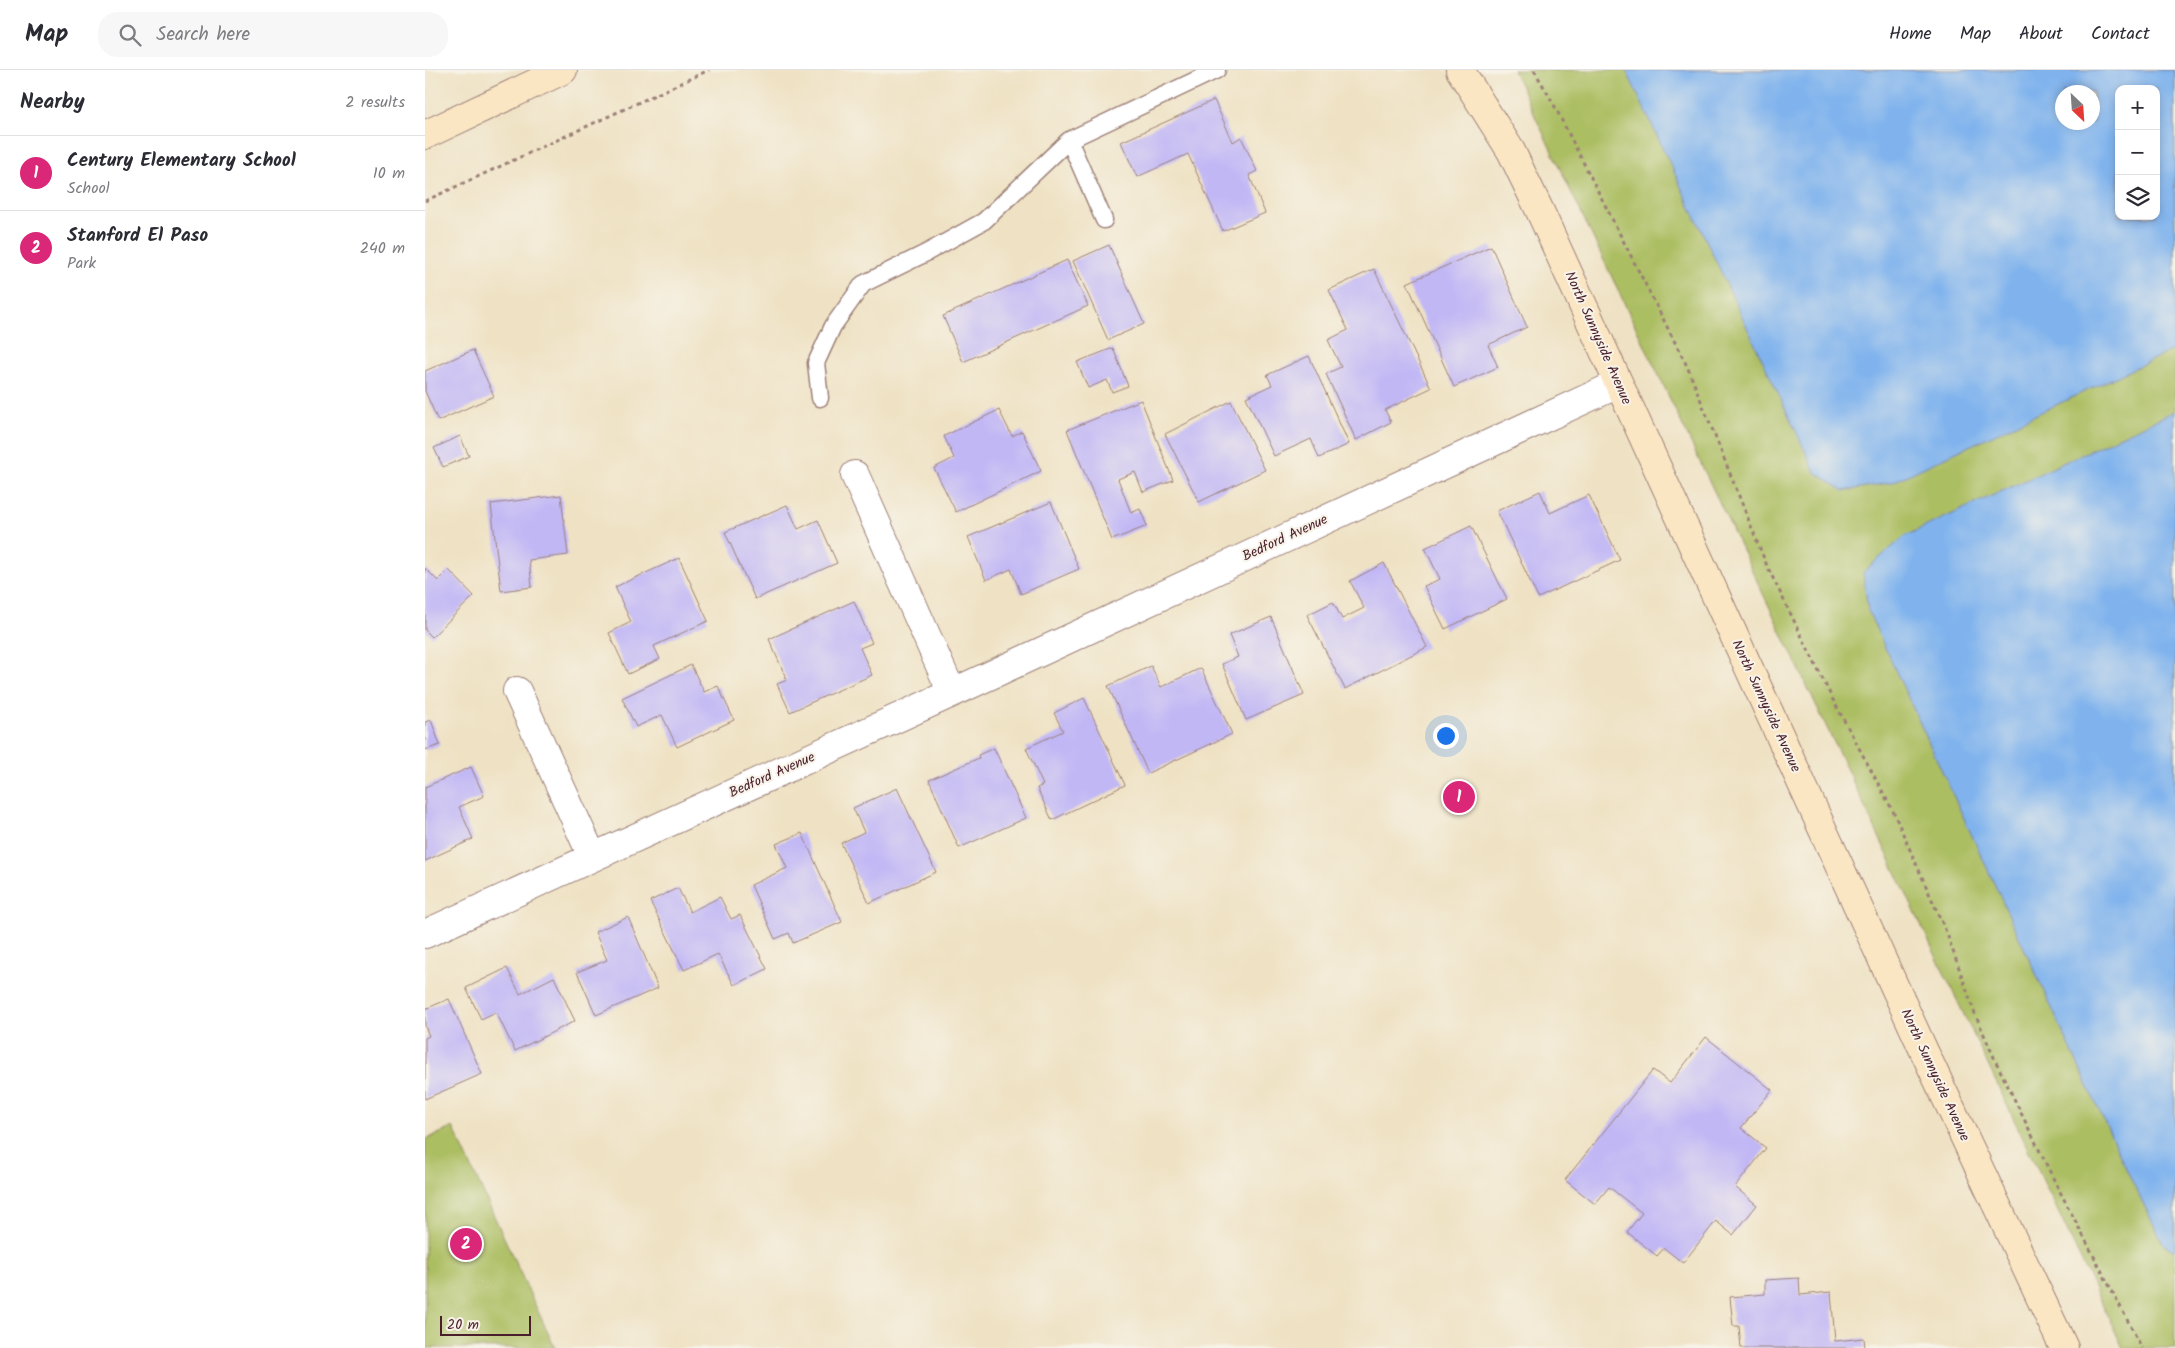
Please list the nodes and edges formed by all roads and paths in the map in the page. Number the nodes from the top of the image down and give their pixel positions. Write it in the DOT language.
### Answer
graph roads {
  1 [pos="563,70"];
  2 [pos="709,70"];
  3 [pos="1217,70"];
  4 [pos="1460,70"];
  5 [pos="1535,70"];
  6 [pos="425,135"];
  7 [pos="1069,140"];
  8 [pos="425,202"];
  9 [pos="1105,220"];
  10 [pos="1618,384"];
  11 [pos="820,398"];
  12 [pos="855,475"];
  13 [pos="517,691"];
  14 [pos="953,693"];
  15 [pos="592,856"];
  16 [pos="425,934"];
  17 [pos="2064,1348"];
  18 [pos="2142,1348"];
  1 -- 6 [label="main road"];
  2 -- 8 [label="path"];
  3 -- 7 [label="lane"];
  4 -- 10 [label="main road, North Sunnyside Avenue"];
  5 -- 18 [label="path"];
  7 -- 9 [label="lane"];
  7 -- 11 [label="lane"];
  10 -- 14 [label="street, Bedford Avenue"];
  10 -- 17 [label="main road, North Sunnyside Avenue"];
  12 -- 14 [label="street"];
  13 -- 15 [label="street"];
  14 -- 15 [label="street, Bedford Avenue"];
  15 -- 16 [label="street, Bedford Avenue"];
}
